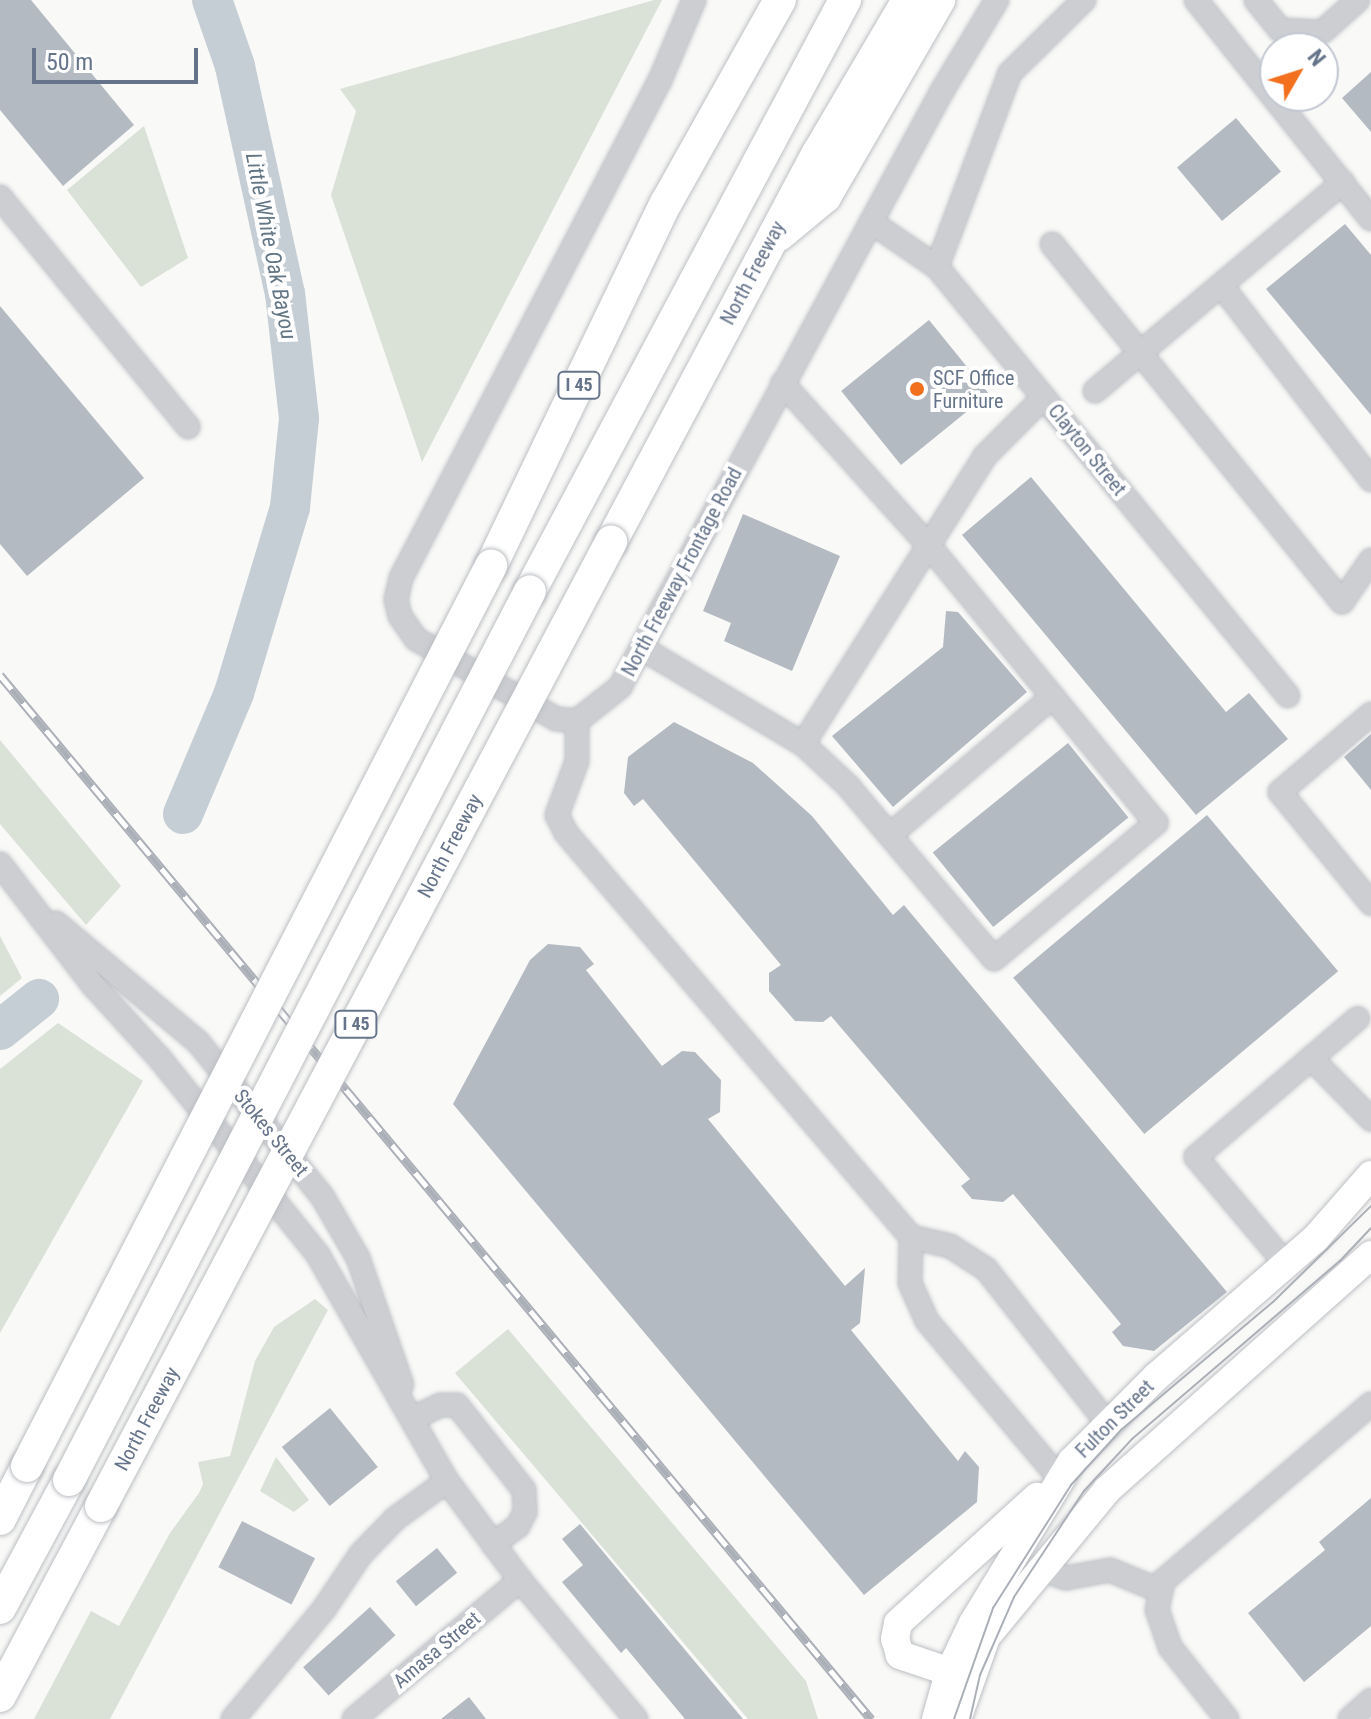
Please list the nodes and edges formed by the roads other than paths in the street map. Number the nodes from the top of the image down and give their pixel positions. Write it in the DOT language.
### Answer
graph roads {
  1 [pos="694,0"];
  2 [pos="756,0"];
  3 [pos="780,0"];
  4 [pos="845,0"];
  5 [pos="908,0"];
  6 [pos="939,0"];
  7 [pos="997,0"];
  8 [pos="1084,0"];
  9 [pos="1196,0"];
  10 [pos="1256,0"];
  11 [pos="1358,0"];
  12 [pos="1343,182"];
  13 [pos="0,197"];
  14 [pos="666,203"];
  15 [pos="1371,219"];
  16 [pos="871,222"];
  17 [pos="1052,244"];
  18 [pos="767,245"];
  19 [pos="937,267"];
  20 [pos="1221,285"];
  21 [pos="1140,353"];
  22 [pos="782,383"];
  23 [pos="1095,391"];
  24 [pos="1044,397"];
  25 [pos="188,427"];
  26 [pos="1371,480"];
  27 [pos="929,546"];
  28 [pos="1371,560"];
  29 [pos="643,649"];
  30 [pos="1288,696"];
  31 [pos="1052,697"];
  32 [pos="1371,714"];
  33 [pos="577,721"];
  34 [pos="803,744"];
  35 [pos="890,835"];
  36 [pos="0,864"];
  37 [pos="1371,903"];
  38 [pos="39,910"];
  39 [pos="1358,1018"];
  40 [pos="1311,1058"];
  41 [pos="1371,1119"];
  42 [pos="1371,1175"];
  43 [pos="911,1237"];
  44 [pos="1371,1255"];
  45 [pos="1286,1264"];
  46 [pos="1371,1404"];
  47 [pos="412,1419"];
  48 [pos="1107,1423"];
  49 [pos="1059,1478"];
  50 [pos="447,1481"];
  51 [pos="0,1519"];
  52 [pos="493,1544"];
  53 [pos="1038,1568"];
  54 [pos="520,1580"];
  55 [pos="1161,1591"];
  56 [pos="0,1608"];
  57 [pos="18,1665"];
  58 [pos="958,1676"];
  59 [pos="0,1696"];
  60 [pos="1371,1700"];
  61 [pos="0,1713"];
  62 [pos="233,1719"];
  63 [pos="354,1719"];
  64 [pos="636,1719"];
  65 [pos="936,1719"];
  66 [pos="957,1719"];
  67 [pos="1227,1719"];
  68 [pos="1350,1719"];
  1 -- 33 [label="street"];
  2 -- 14 [label="highway"];
  3 -- 14 [label="highway, I 45"];
  4 -- 56 [label="highway, North Freeway, bridge"];
  5 -- 18 [label="highway, North Freeway / I 45"];
  6 -- 18 [label="highway"];
  7 -- 16 [label="street, North Freeway Frontage Road"];
  8 -- 19 [label="street"];
  9 -- 12 [label="street"];
  10 -- 11 [label="street"];
  12 -- 15 [label="street"];
  12 -- 20 [label="street"];
  13 -- 25 [label="street"];
  14 -- 51 [label="highway, I 45, bridge"];
  16 -- 19 [label="street, Clayton Street"];
  16 -- 22 [label="street, North Freeway Frontage Road"];
  17 -- 21 [label="street"];
  18 -- 57 [label="highway, North Freeway / I 45, bridge"];
  19 -- 24 [label="street, Clayton Street"];
  20 -- 21 [label="street"];
  20 -- 26 [label="street"];
  21 -- 23 [label="street"];
  21 -- 28 [label="street"];
  22 -- 27 [label="street"];
  22 -- 29 [label="street, North Freeway Frontage Road"];
  24 -- 27 [label="street"];
  24 -- 30 [label="street, Clayton Street"];
  27 -- 31 [label="street"];
  27 -- 34 [label="street"];
  29 -- 33 [label="street, North Freeway Frontage Road"];
  29 -- 34 [label="street"];
  31 -- 35 [label="street"];
  31 -- 35 [label="street"];
  32 -- 37 [label="street"];
  33 -- 43 [label="street"];
  34 -- 35 [label="street"];
  36 -- 38 [label="street, Stokes Street"];
  38 -- 47 [label="street, Stokes Street"];
  38 -- 47 [label="street, Stokes Street"];
  39 -- 40 [label="street"];
  40 -- 41 [label="street"];
  40 -- 45 [label="street"];
  42 -- 45 [label="main road, Fulton Street"];
  43 -- 48 [label="street"];
  43 -- 49 [label="street"];
  44 -- 53 [label="main road, Fulton Street"];
  45 -- 48 [label="main road, Fulton Street"];
  46 -- 55 [label="street"];
  47 -- 50 [label="street, Stokes Street"];
  47 -- 52 [label="street"];
  48 -- 49 [label="main road, Fulton Street"];
  49 -- 58 [label="main road, Fulton Street"];
  49 -- 58 [label="main road"];
  50 -- 52 [label="street, Stokes Street"];
  50 -- 62 [label="street"];
  52 -- 54 [label="street, Stokes Street"];
  53 -- 55 [label="street"];
  53 -- 58 [label="main road, Fulton Street"];
  54 -- 63 [label="street, Amasa Street"];
  54 -- 64 [label="street, Stokes Street"];
  55 -- 67 [label="street"];
  57 -- 59 [label="highway, North Freeway / I 45"];
  57 -- 61 [label="highway"];
  58 -- 65 [label="main road, Fulton Street"];
  58 -- 66 [label="main road, Fulton Street"];
  60 -- 68 [label="street"];
}
